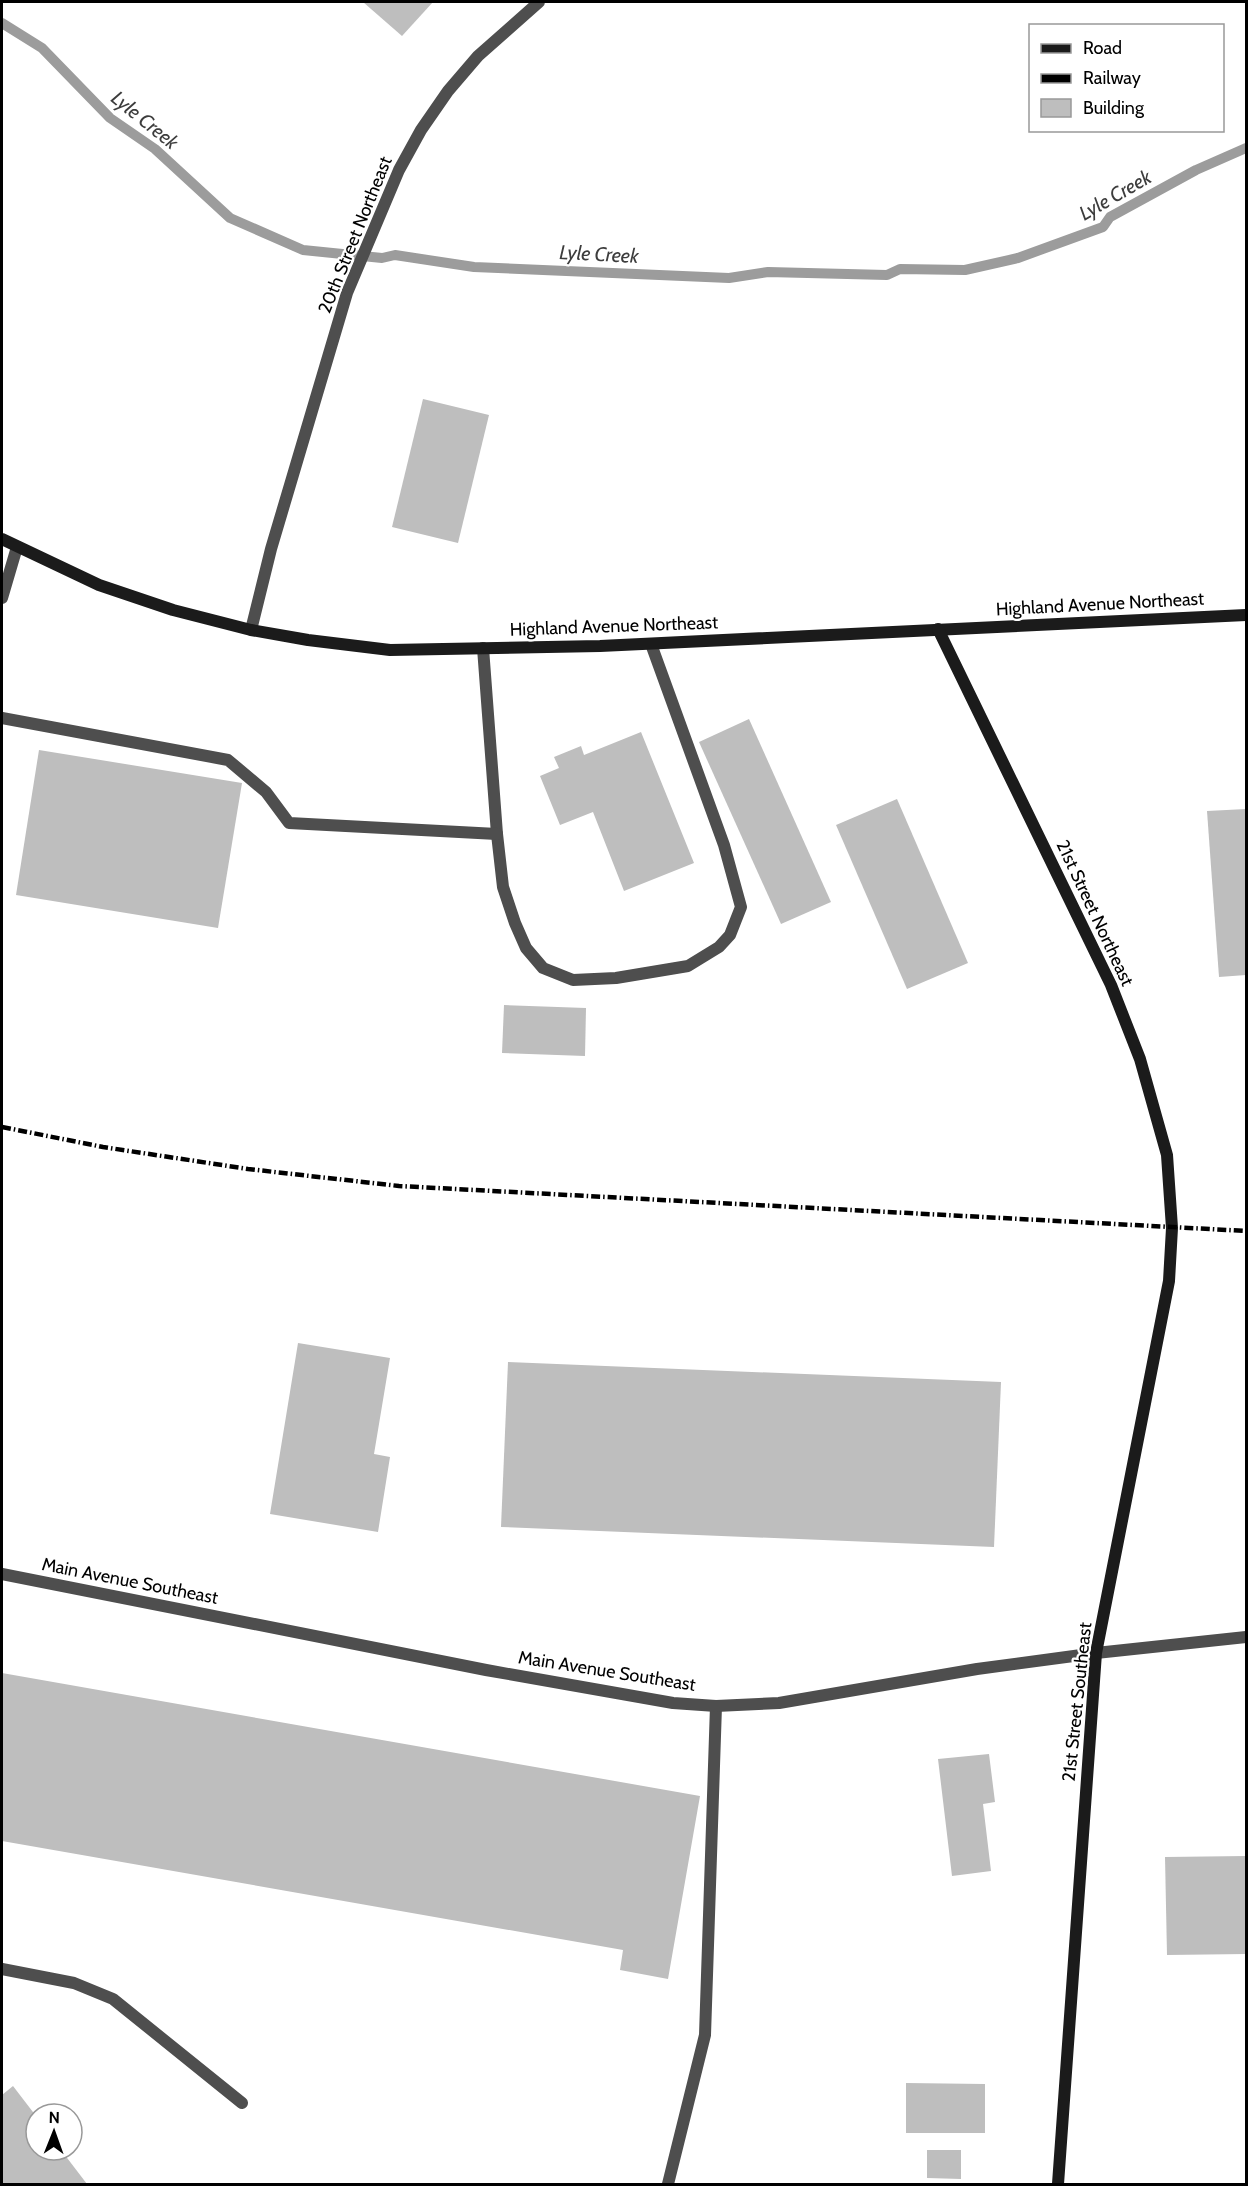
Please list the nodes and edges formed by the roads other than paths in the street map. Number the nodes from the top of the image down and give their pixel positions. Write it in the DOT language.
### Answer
graph roads {
  1 [pos="539,2"];
  2 [pos="2,539"];
  3 [pos="17,547"];
  4 [pos="2,598"];
  5 [pos="1246,615"];
  6 [pos="938,629"];
  7 [pos="251,630"];
  8 [pos="651,644"];
  9 [pos="483,648"];
  10 [pos="2,718"];
  11 [pos="496,834"];
  12 [pos="1172,1228"];
  13 [pos="2,1574"];
  14 [pos="1246,1637"];
  15 [pos="1096,1653"];
  16 [pos="716,1706"];
  17 [pos="2,1969"];
  18 [pos="242,2103"];
  19 [pos="668,2184"];
  20 [pos="1058,2184"];
  1 -- 7 [label="street, 20th Street Northeast"];
  2 -- 3 [label="street, Highland Avenue Northeast"];
  3 -- 4 [label="street"];
  3 -- 7 [label="street, Highland Avenue Northeast"];
  5 -- 6 [label="street, Highland Avenue Northeast"];
  6 -- 8 [label="street, Highland Avenue Northeast"];
  6 -- 12 [label="street, 21st Street Northeast"];
  7 -- 9 [label="street, Highland Avenue Northeast"];
  8 -- 9 [label="street, Highland Avenue Northeast"];
  8 -- 11 [label="street"];
  9 -- 11 [label="street"];
  10 -- 11 [label="street"];
  12 -- 15 [label="street, 21st Street Southeast"];
  13 -- 16 [label="street, Main Avenue Southeast"];
  14 -- 15 [label="street, Main Avenue Southeast"];
  15 -- 16 [label="street, Main Avenue Southeast"];
  15 -- 20 [label="street, 21st Street Southeast"];
  16 -- 19 [label="street"];
  17 -- 18 [label="street"];
}
